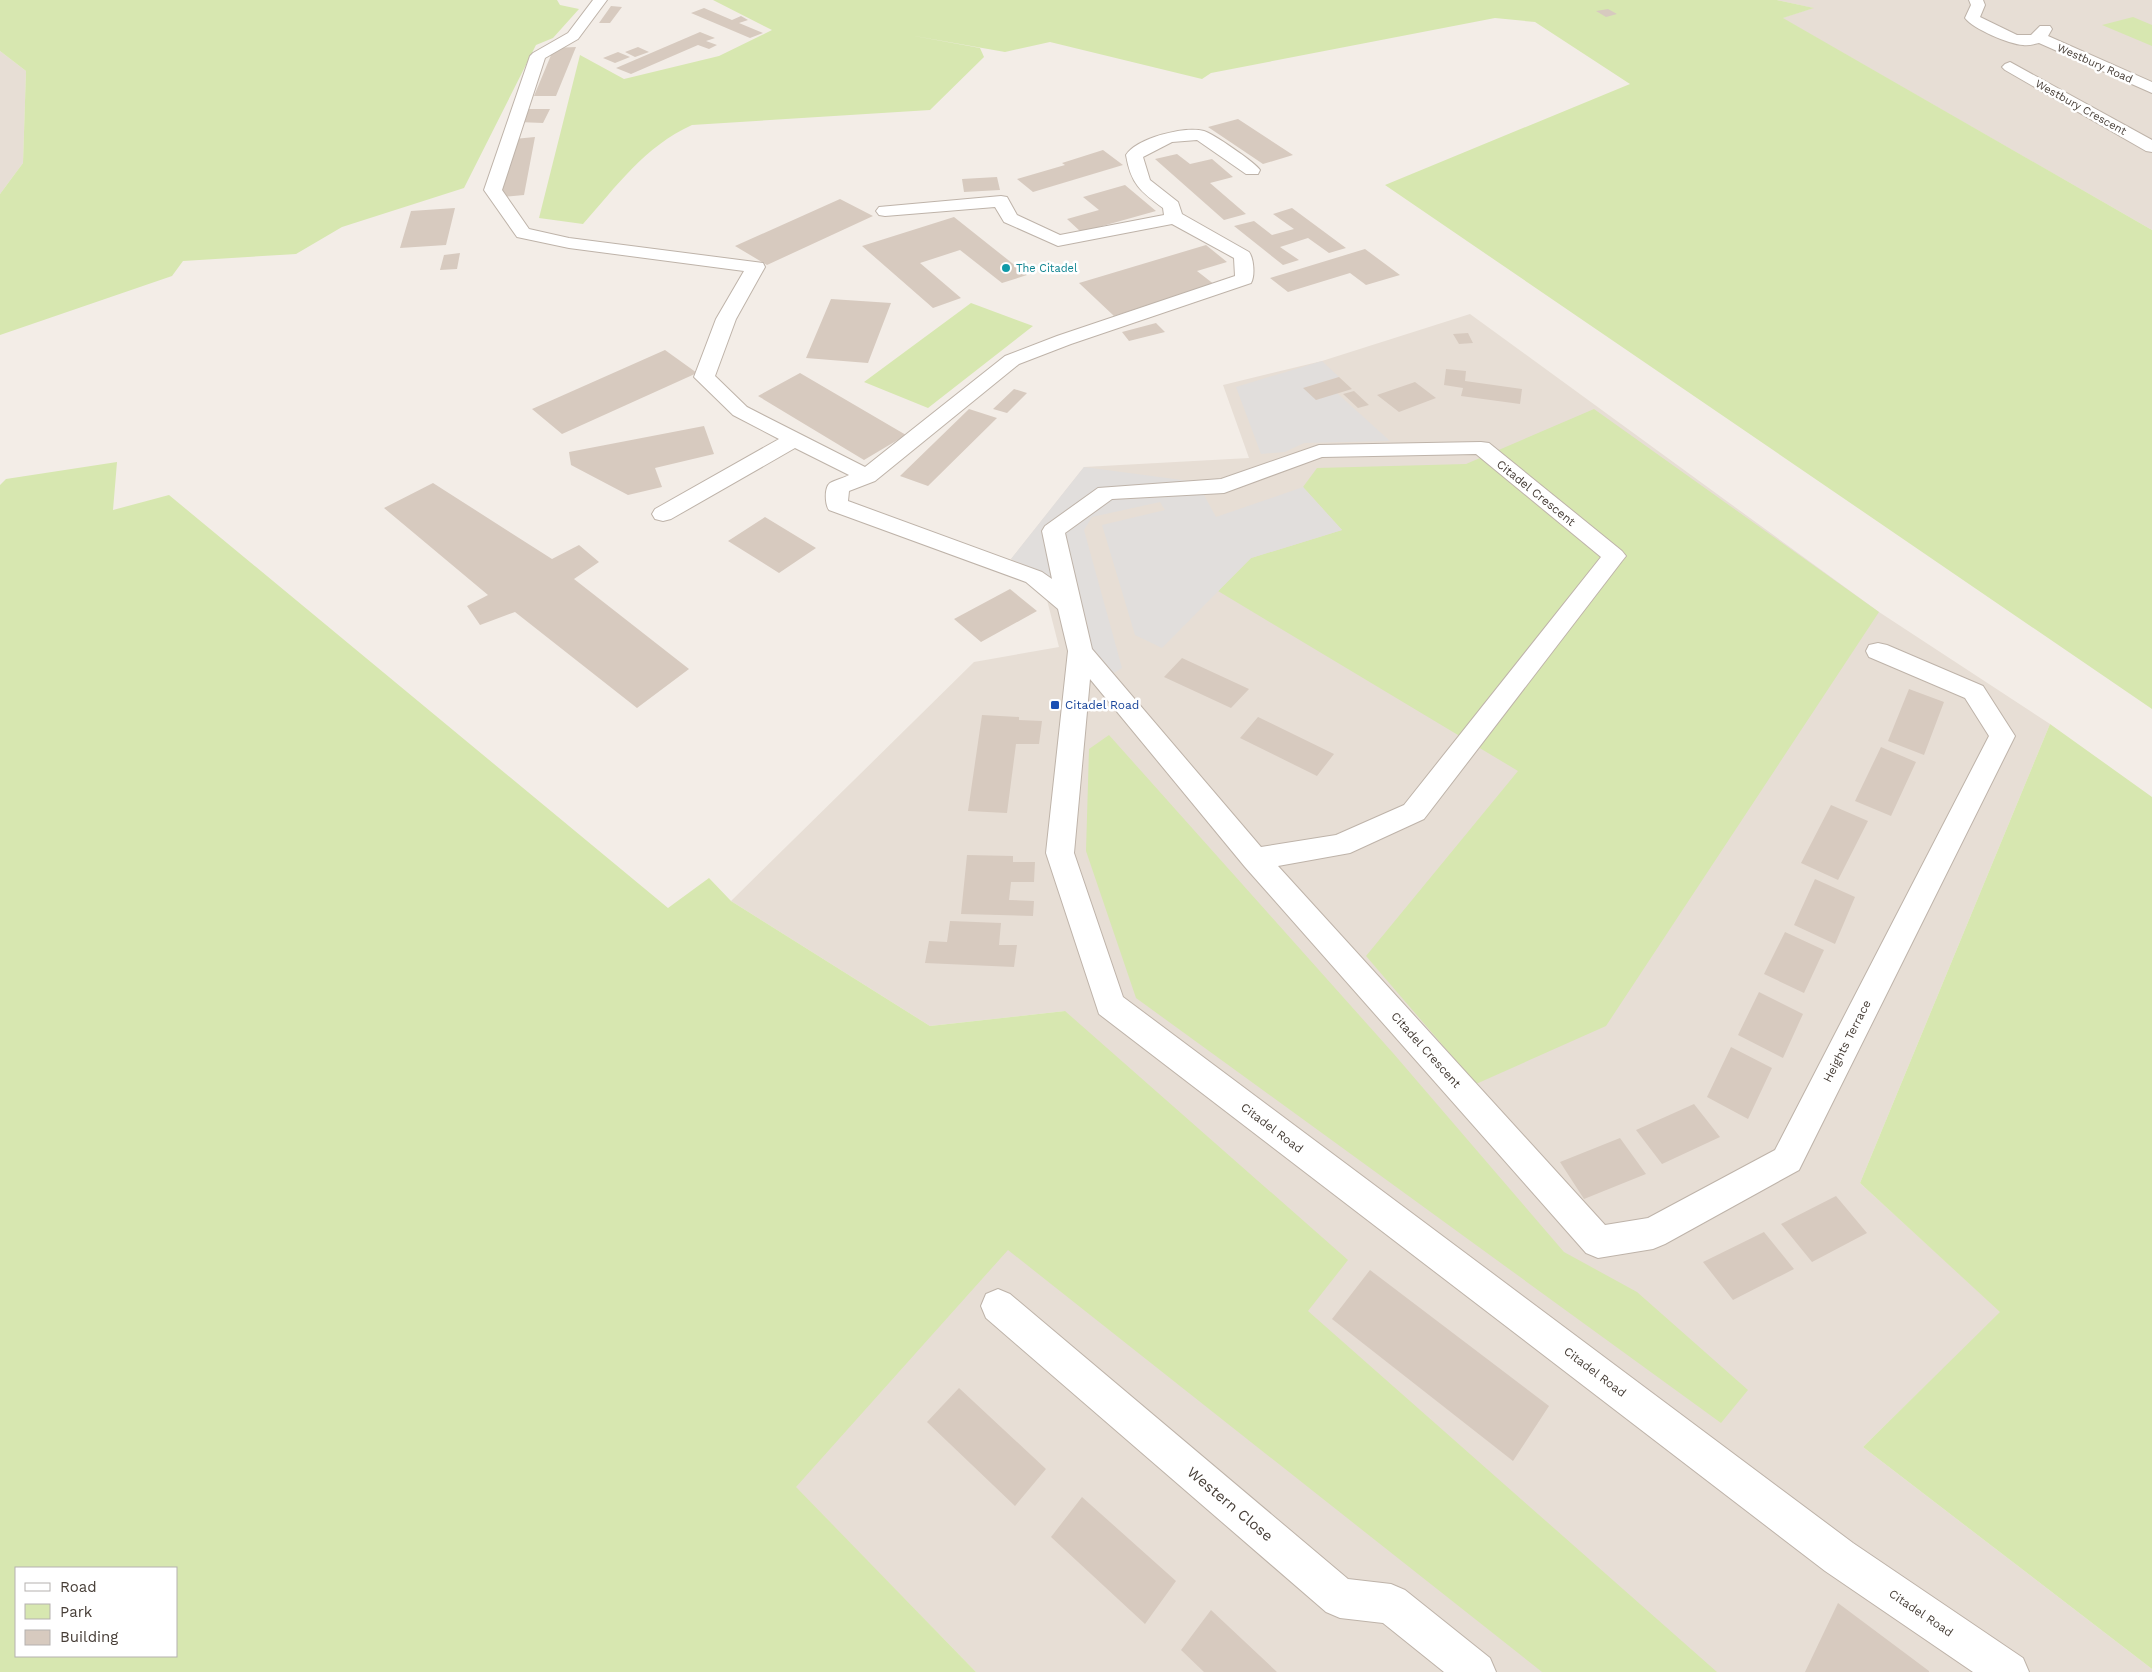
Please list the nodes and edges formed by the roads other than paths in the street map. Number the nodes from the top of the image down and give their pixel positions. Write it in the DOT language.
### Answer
graph roads {
  1 [pos="600,0"];
  2 [pos="1976,0"];
  3 [pos="2010,68"];
  4 [pos="2152,88"];
  5 [pos="2152,147"];
  6 [pos="1252,170"];
  7 [pos="885,210"];
  8 [pos="1173,218"];
  9 [pos="795,439"];
  10 [pos="867,476"];
  11 [pos="663,514"];
  12 [pos="1070,606"];
  13 [pos="1080,651"];
  14 [pos="1878,651"];
  15 [pos="1255,859"];
  16 [pos="1598,1242"];
  17 [pos="998,1306"];
  18 [pos="1476,1672"];
  19 [pos="2009,1672"];
  1 -- 9 [label="street"];
  2 -- 4 [label="street, Westbury Road"];
  3 -- 5 [label="street, Westbury Crescent"];
  6 -- 8 [label="street"];
  7 -- 8 [label="street"];
  8 -- 10 [label="street"];
  9 -- 10 [label="street"];
  9 -- 11 [label="street"];
  10 -- 12 [label="street"];
  12 -- 13 [label="street, Citadel Road"];
  12 -- 15 [label="street, Citadel Crescent"];
  13 -- 15 [label="street, Citadel Crescent"];
  13 -- 19 [label="street, Citadel Road"];
  14 -- 16 [label="street, Heights Terrace"];
  15 -- 16 [label="street, Citadel Crescent"];
  17 -- 18 [label="street, Western Close"];
}
